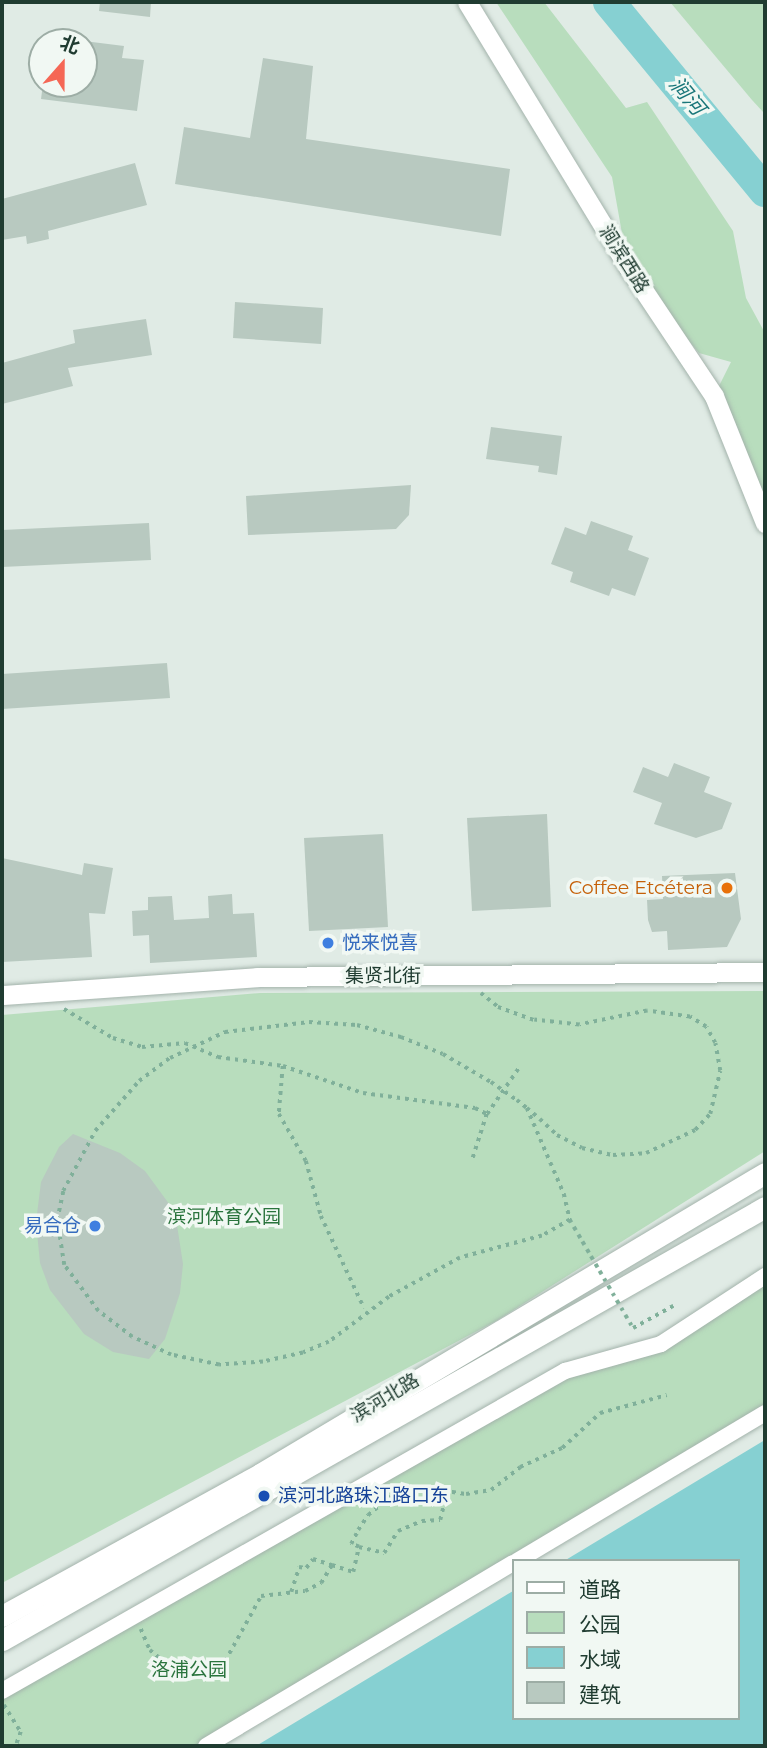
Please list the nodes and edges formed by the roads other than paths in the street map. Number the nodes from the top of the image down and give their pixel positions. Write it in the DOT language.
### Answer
graph roads {
  1 [pos="467,2"];
  2 [pos="765,523"];
  3 [pos="765,972"];
  4 [pos="2,995"];
  5 [pos="765,1173"];
  6 [pos="765,1208"];
  7 [pos="765,1276"];
  8 [pos="765,1413"];
  9 [pos="520,1559"];
  10 [pos="512,1564"];
  11 [pos="2,1616"];
  12 [pos="2,1640"];
  13 [pos="2,1691"];
  14 [pos="206,1746"];
  1 -- 2 [label="street, 涧滨西路"];
  3 -- 4 [label="street, 集贤北街"];
  5 -- 11 [label="main road, 滨河北路"];
  6 -- 12 [label="main road, 滨河北路"];
  7 -- 13 [label="street"];
  8 -- 9 [label="street"];
  10 -- 14 [label="street"];
}
